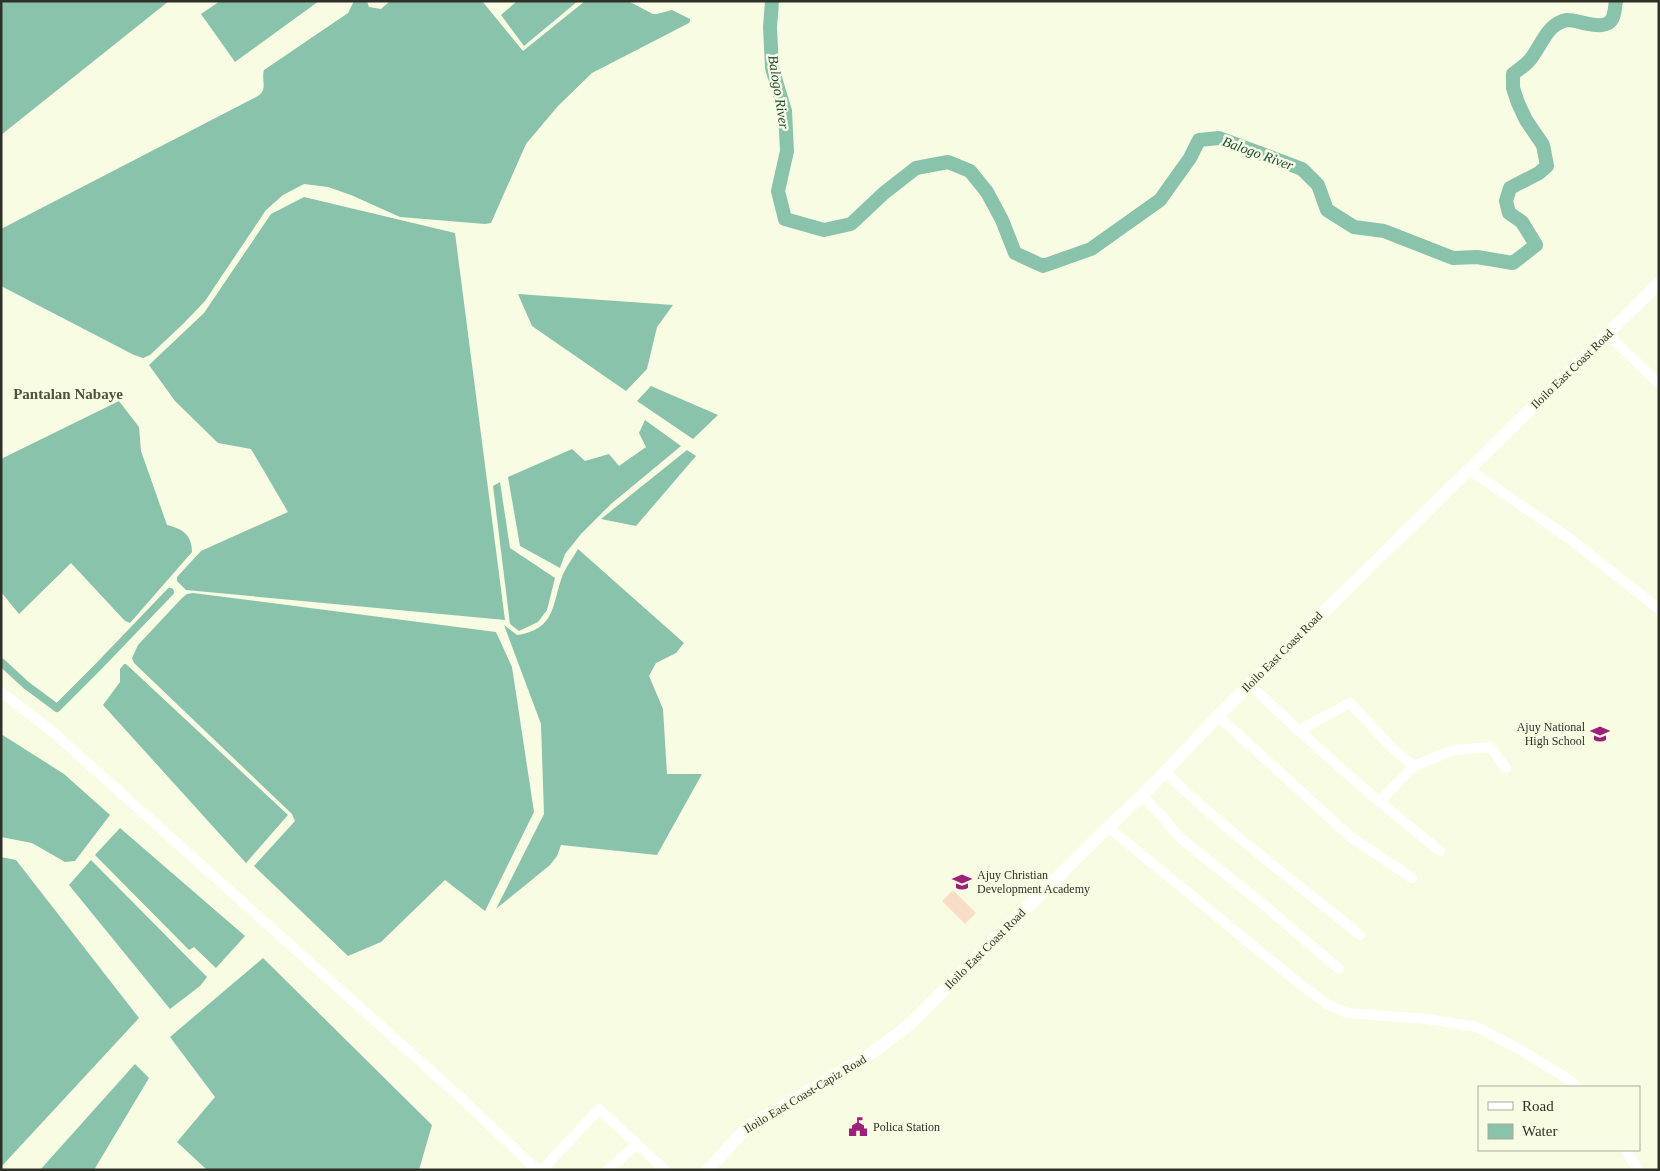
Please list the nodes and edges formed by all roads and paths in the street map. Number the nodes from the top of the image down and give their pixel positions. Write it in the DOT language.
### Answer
graph roads {
  1 [pos="1659,283"];
  2 [pos="1608,334"];
  3 [pos="1659,384"];
  4 [pos="1468,468"];
  5 [pos="1659,609"];
  6 [pos="1250,685"];
  7 [pos="1,692"];
  8 [pos="1218,716"];
  9 [pos="1298,731"];
  10 [pos="1414,766"];
  11 [pos="1506,768"];
  12 [pos="1164,771"];
  13 [pos="1142,796"];
  14 [pos="1378,802"];
  15 [pos="1108,827"];
  16 [pos="1440,851"];
  17 [pos="1412,878"];
  18 [pos="1360,934"];
  19 [pos="1339,969"];
  20 [pos="909,1025"];
  21 [pos="1577,1086"];
  22 [pos="637,1144"];
  23 [pos="1627,1151"];
  24 [pos="537,1170"];
  25 [pos="542,1170"];
  26 [pos="608,1170"];
  27 [pos="665,1170"];
  28 [pos="708,1170"];
  29 [pos="1638,1170"];
  1 -- 2 [label="main road, Iloilo East Coast Road"];
  2 -- 3 [label="street"];
  2 -- 4 [label="main road, Iloilo East Coast Road"];
  4 -- 5 [label="street"];
  4 -- 6 [label="main road, Iloilo East Coast Road"];
  6 -- 8 [label="main road, Iloilo East Coast Road"];
  6 -- 9 [label="street"];
  7 -- 24 [label="street"];
  8 -- 12 [label="main road, Iloilo East Coast Road"];
  8 -- 17 [label="street"];
  9 -- 10 [label="street"];
  9 -- 14 [label="street"];
  10 -- 11 [label="street"];
  10 -- 14 [label="street"];
  12 -- 13 [label="main road, Iloilo East Coast Road"];
  12 -- 18 [label="street"];
  13 -- 15 [label="main road, Iloilo East Coast Road"];
  13 -- 19 [label="street"];
  14 -- 16 [label="street"];
  15 -- 20 [label="main road, Iloilo East Coast Road"];
  15 -- 21 [label="street"];
  20 -- 28 [label="main road, Iloilo East Coast-Capiz Road"];
  22 -- 25 [label="street"];
  22 -- 26 [label="street"];
  22 -- 27 [label="street"];
  23 -- 29 [label="street"];
}
